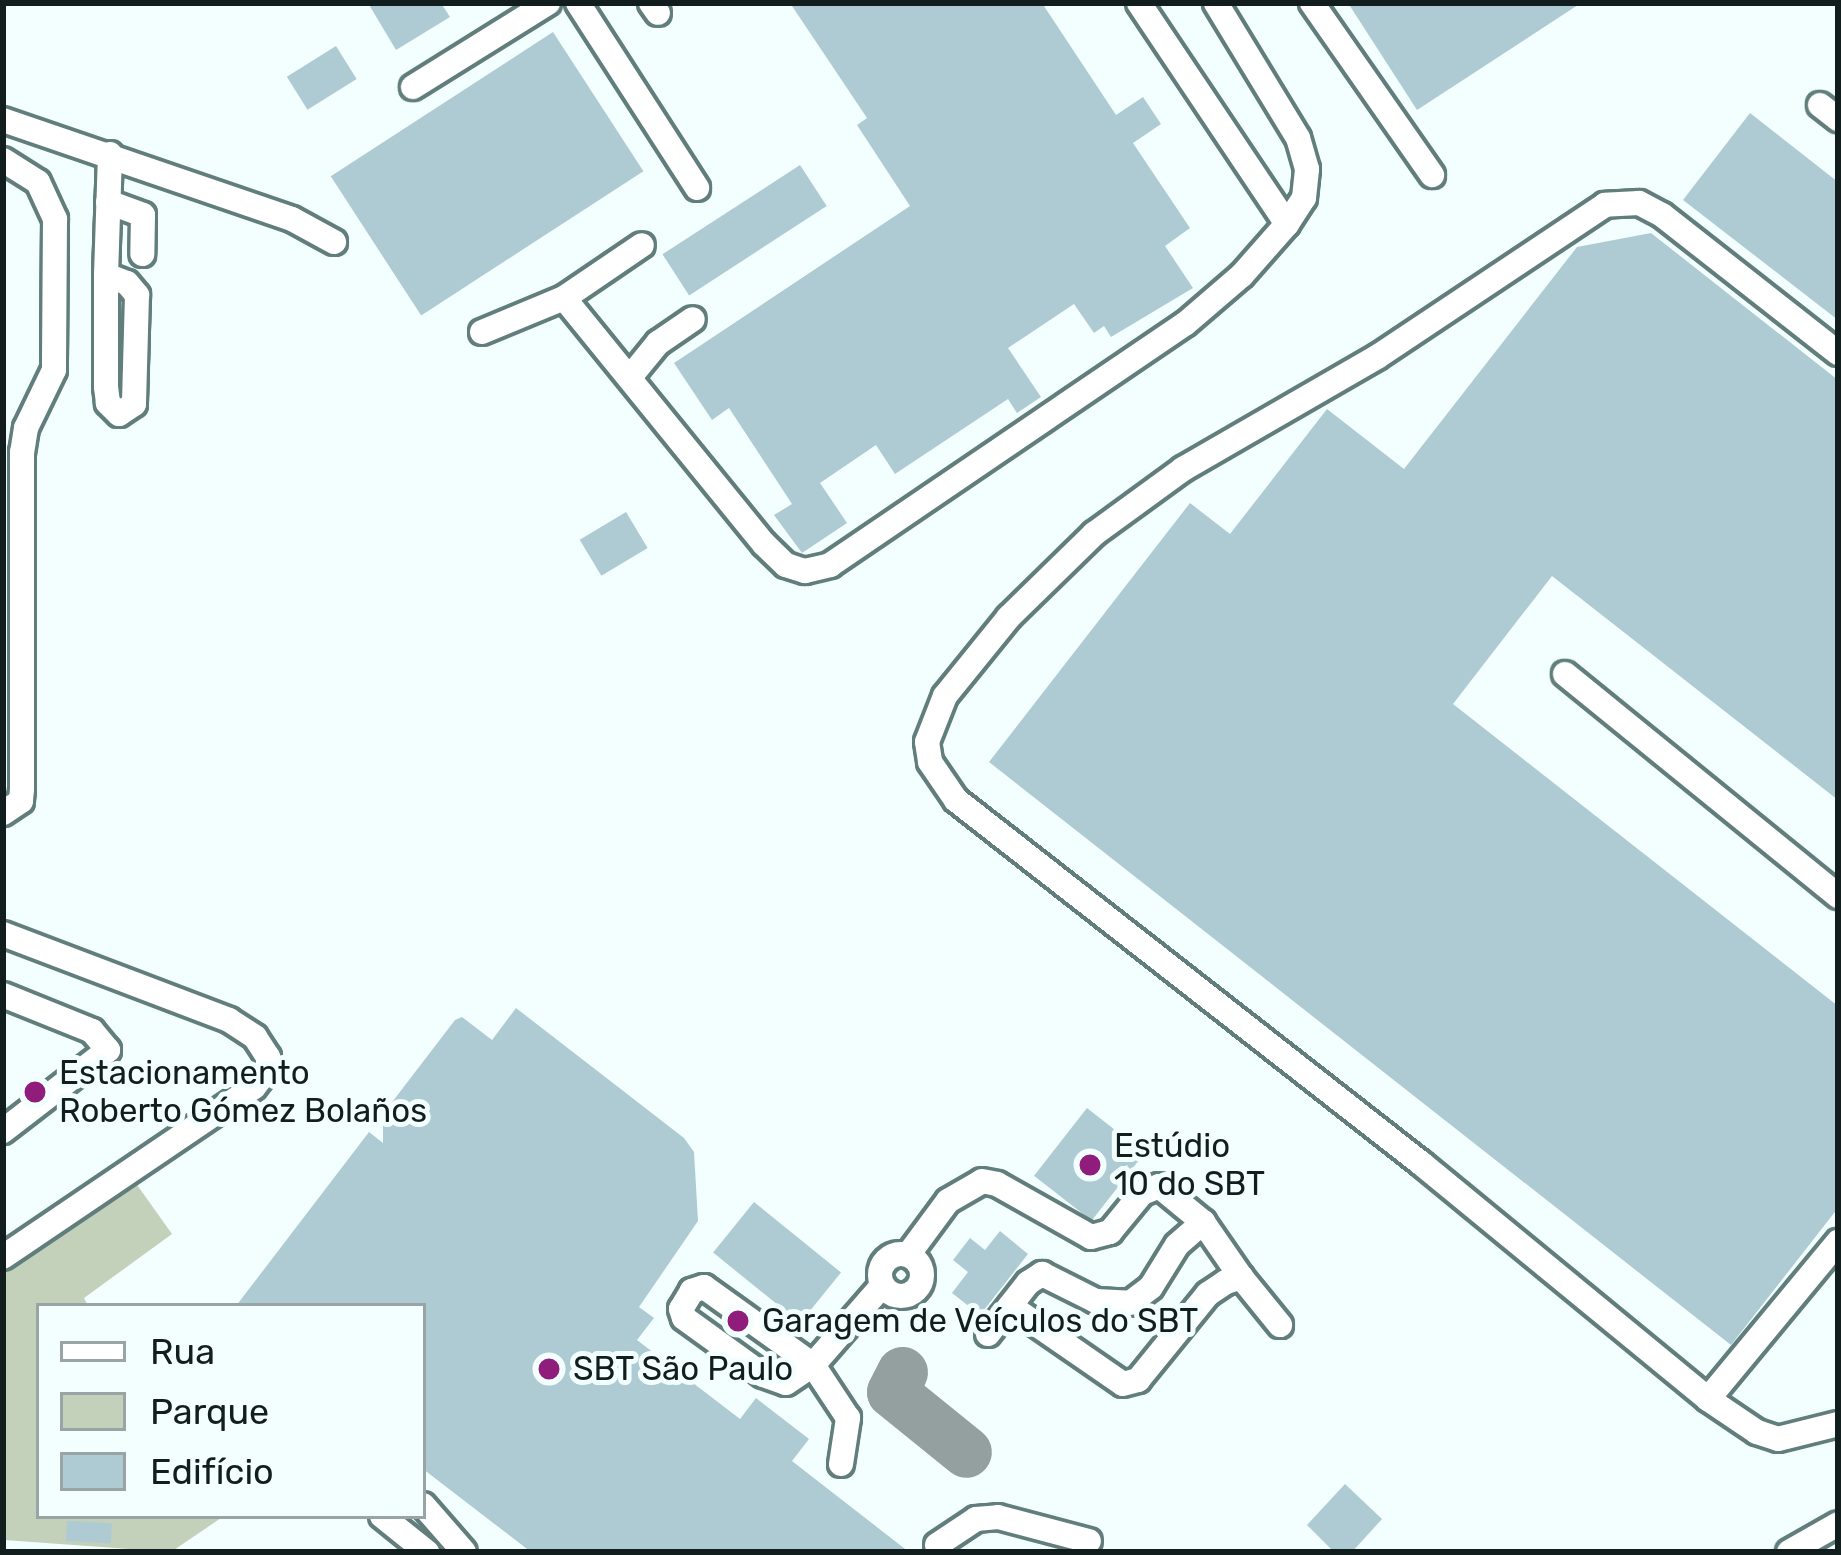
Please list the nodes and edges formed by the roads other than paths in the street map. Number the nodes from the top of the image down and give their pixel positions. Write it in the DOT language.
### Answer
graph roads {
  1 [pos="548,3"];
  2 [pos="578,3"];
  3 [pos="1139,3"];
  4 [pos="1216,3"];
  5 [pos="1312,3"];
  6 [pos="413,87"];
  7 [pos="3,120"];
  8 [pos="110,154"];
  9 [pos="3,160"];
  10 [pos="1432,175"];
  11 [pos="697,188"];
  12 [pos="108,202"];
  13 [pos="1287,224"];
  14 [pos="334,242"];
  15 [pos="642,245"];
  16 [pos="142,254"];
  17 [pos="106,275"];
  18 [pos="564,298"];
  19 [pos="693,319"];
  20 [pos="482,332"];
  21 [pos="1838,353"];
  22 [pos="631,376"];
  23 [pos="1564,674"];
  24 [pos="3,813"];
  25 [pos="1838,896"];
  26 [pos="3,934"];
  27 [pos="3,995"];
  28 [pos="3,1131"];
  29 [pos="1203,1222"];
  30 [pos="1838,1242"];
  31 [pos="3,1257"];
  32 [pos="1241,1277"];
  33 [pos="1010,1306"];
  34 [pos="1280,1325"];
  35 [pos="988,1334"];
  36 [pos="813,1365"];
  37 [pos="1708,1399"];
  38 [pos="1838,1424"];
  39 [pos="841,1464"];
  40 [pos="426,1508"];
  41 [pos="386,1519"];
  42 [pos="1838,1525"];
  43 [pos="1051,1530"];
  44 [pos="1089,1541"];
  45 [pos="937,1545"];
  46 [pos="428,1552"];
  47 [pos="464,1552"];
  48 [pos="1035,1552"];
  49 [pos="1789,1552"];
  1 -- 6 [label="street"];
  2 -- 11 [label="street"];
  3 -- 13 [label="street"];
  4 -- 13 [label="street"];
  5 -- 10 [label="street"];
  7 -- 8 [label="street"];
  8 -- 12 [label="street"];
  8 -- 14 [label="street"];
  9 -- 24 [label="street"];
  12 -- 16 [label="street"];
  12 -- 17 [label="street"];
  13 -- 22 [label="street"];
  15 -- 18 [label="street"];
  17 -- 17 [label="street"];
  18 -- 20 [label="street"];
  18 -- 22 [label="street"];
  19 -- 22 [label="street"];
  21 -- 37 [label="street"];
  23 -- 25 [label="street"];
  26 -- 31 [label="street"];
  27 -- 28 [label="street"];
  29 -- 32 [label="street"];
  29 -- 33 [label="street"];
  29 -- 36 [label="street"];
  30 -- 37 [label="street"];
  32 -- 33 [label="street"];
  32 -- 34 [label="street"];
  33 -- 35 [label="street"];
  36 -- 36 [label="street"];
  36 -- 39 [label="street"];
  37 -- 38 [label="street"];
  40 -- 47 [label="street"];
  41 -- 46 [label="street"];
  42 -- 49 [label="street"];
  43 -- 44 [label="street"];
  43 -- 45 [label="street"];
  43 -- 48 [label="street"];
}
